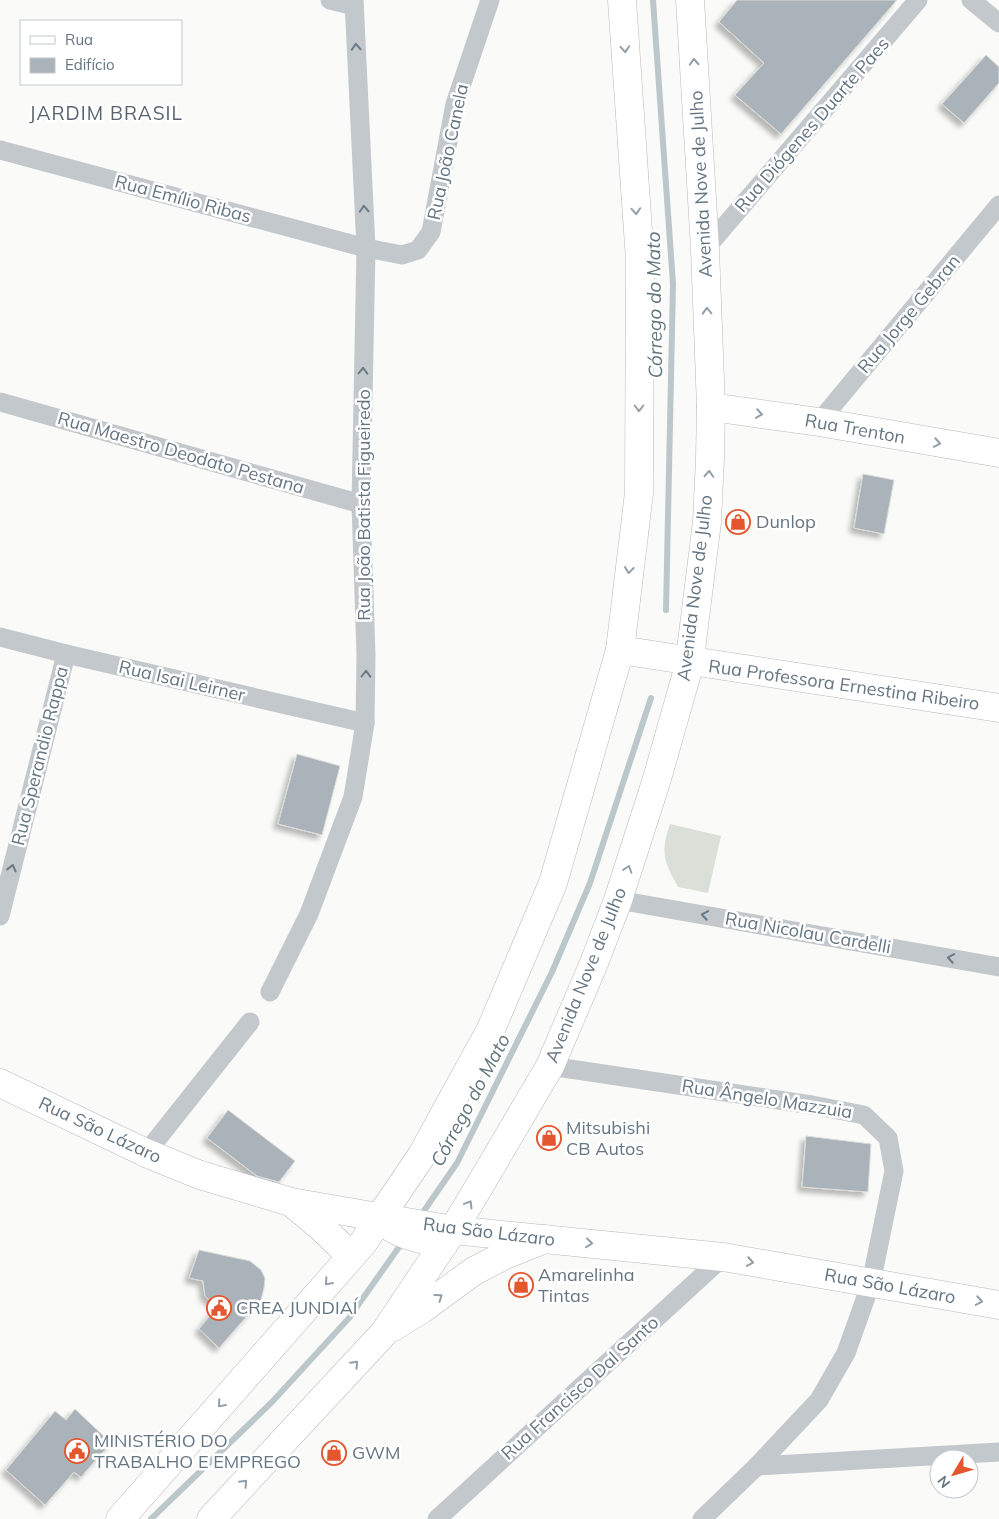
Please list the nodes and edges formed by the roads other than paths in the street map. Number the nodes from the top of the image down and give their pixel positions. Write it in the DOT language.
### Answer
graph roads {
  1 [pos="330,0"];
  2 [pos="490,0"];
  3 [pos="622,0"];
  4 [pos="690,0"];
  5 [pos="918,0"];
  6 [pos="971,0"];
  7 [pos="354,3"];
  8 [pos="999,24"];
  9 [pos="0,150"];
  10 [pos="999,205"];
  11 [pos="366,248"];
  12 [pos="705,249"];
  13 [pos="0,402"];
  14 [pos="711,407"];
  15 [pos="819,422"];
  16 [pos="999,454"];
  17 [pos="361,504"];
  18 [pos="0,637"];
  19 [pos="630,651"];
  20 [pos="66,654"];
  21 [pos="682,660"];
  22 [pos="999,708"];
  23 [pos="365,722"];
  24 [pos="618,900"];
  25 [pos="0,916"];
  26 [pos="999,966"];
  27 [pos="270,992"];
  28 [pos="250,1022"];
  29 [pos="550,1066"];
  30 [pos="0,1083"];
  31 [pos="146,1153"];
  32 [pos="291,1202"];
  33 [pos="388,1221"];
  34 [pos="439,1235"];
  35 [pos="545,1239"];
  36 [pos="351,1256"];
  37 [pos="723,1257"];
  38 [pos="871,1283"];
  39 [pos="999,1305"];
  40 [pos="384,1333"];
  41 [pos="999,1452"];
  42 [pos="757,1466"];
  43 [pos="120,1519"];
  44 [pos="211,1519"];
  45 [pos="437,1519"];
  46 [pos="702,1519"];
  1 -- 7 [label="street"];
  2 -- 11 [label="street, Rua João Canela"];
  3 -- 19 [label="main road, one-way"];
  12 -- 4 [label="main road, Avenida Nove de Julho, one-way"];
  5 -- 12 [label="street, Rua Diógenes Duarte Paes"];
  6 -- 8 [label="street"];
  11 -- 7 [label="street, Rua João Batista Figueiredo, one-way"];
  9 -- 11 [label="street, Rua Emílio Ribas"];
  10 -- 15 [label="street, Rua Jorge Gebran"];
  17 -- 11 [label="street, Rua João Batista Figueiredo, one-way"];
  14 -- 12 [label="main road, Avenida Nove de Julho, one-way"];
  13 -- 17 [label="street, Rua Maestro Deodato Pestana"];
  14 -- 15 [label="main road, Rua Trenton, one-way"];
  21 -- 14 [label="main road, Avenida Nove de Julho, one-way"];
  15 -- 16 [label="main road, Rua Trenton, one-way"];
  23 -- 17 [label="street, Rua João Batista Figueiredo, one-way"];
  18 -- 20 [label="street, Rua Isai Leirner"];
  19 -- 21 [label="main road, Rua Professora Ernestina Ribeiro"];
  19 -- 33 [label="main road"];
  20 -- 23 [label="street, Rua Isai Leirner"];
  25 -- 20 [label="street, Rua Sperandio Rappa, one-way"];
  21 -- 22 [label="main road, Rua Professora Ernestina Ribeiro"];
  24 -- 21 [label="main road, Avenida Nove de Julho, one-way"];
  23 -- 27 [label="street, Rua João Batista Figueiredo"];
  26 -- 24 [label="street, Rua Nicolau Cardelli, one-way"];
  24 -- 29 [label="main road, Avenida Nove de Julho"];
  28 -- 31 [label="street"];
  34 -- 29 [label="main road, Avenida Nove de Julho, one-way"];
  29 -- 38 [label="street, Rua Ângelo Mazzuia"];
  30 -- 31 [label="main road, Rua São Lázaro"];
  31 -- 32 [label="main road, Rua São Lázaro"];
  32 -- 33 [label="main road, Rua São Lázaro"];
  32 -- 36 [label="main road"];
  33 -- 34 [label="main road"];
  33 -- 36 [label="main road"];
  34 -- 35 [label="main road, Rua São Lázaro"];
  34 -- 40 [label="main road, Avenida Nove de Julho"];
  35 -- 37 [label="main road, Rua São Lázaro, one-way"];
  40 -- 35 [label="main road, one-way"];
  36 -- 43 [label="main road, one-way"];
  37 -- 38 [label="main road, Rua São Lázaro, one-way"];
  37 -- 45 [label="street, Rua Francisco Dal Santo"];
  38 -- 39 [label="main road, Rua São Lázaro, one-way"];
  38 -- 42 [label="street, Rua Ângelo Mazzuia"];
  44 -- 40 [label="main road, Avenida Nove de Julho, one-way"];
  41 -- 42 [label="street"];
  42 -- 46 [label="street, Rua Ângelo Mazzuia"];
}
